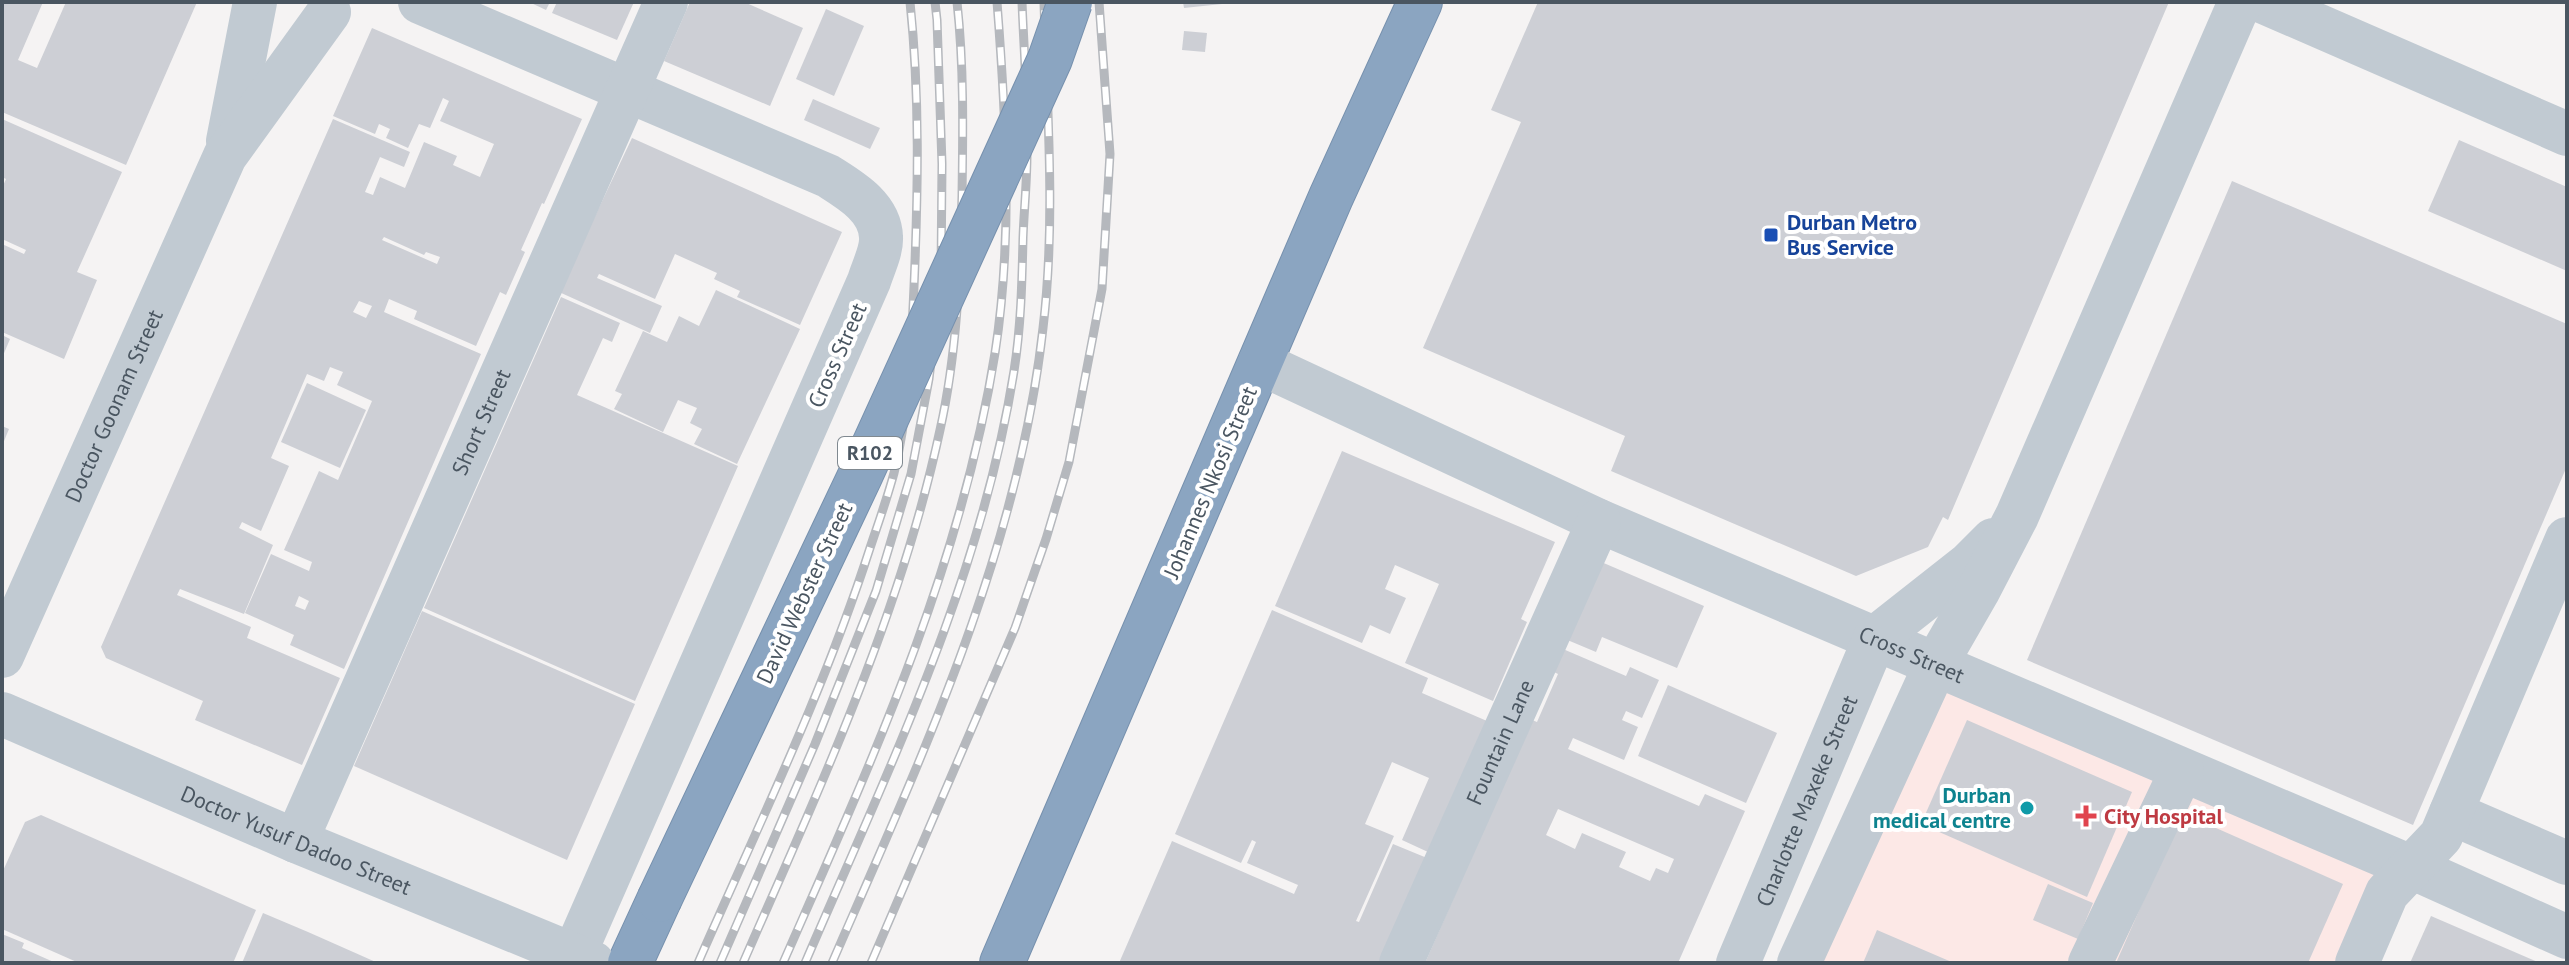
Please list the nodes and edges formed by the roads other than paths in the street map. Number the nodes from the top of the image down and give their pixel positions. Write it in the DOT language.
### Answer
graph roads {
  1 [pos="255,2"];
  2 [pos="273,2"];
  3 [pos="420,2"];
  4 [pos="666,2"];
  5 [pos="1070,2"];
  6 [pos="1420,2"];
  7 [pos="2240,2"];
  8 [pos="2264,2"];
  9 [pos="337,7"];
  10 [pos="628,90"];
  11 [pos="2567,134"];
  12 [pos="225,156"];
  13 [pos="1260,363"];
  14 [pos="2017,516"];
  15 [pos="1599,521"];
  16 [pos="2561,567"];
  17 [pos="1875,638"];
  18 [pos="2,656"];
  19 [pos="1936,664"];
  20 [pos="2,714"];
  21 [pos="2182,770"];
  22 [pos="2451,813"];
  23 [pos="296,841"];
  24 [pos="2567,863"];
  25 [pos="2411,867"];
  26 [pos="2567,937"];
  27 [pos="584,959"];
  28 [pos="630,963"];
  29 [pos="1002,963"];
  30 [pos="1401,963"];
  31 [pos="1738,963"];
  32 [pos="1799,963"];
  33 [pos="2090,963"];
  34 [pos="2357,963"];
  1 -- 12 [label="street"];
  2 -- 9 [label="street"];
  3 -- 10 [label="street, Cross Street"];
  4 -- 10 [label="street, Short Street"];
  5 -- 28 [label="highway, David Webster Street / R102, bridge"];
  6 -- 13 [label="highway, Johannes Nkosi Street"];
  7 -- 14 [label="street"];
  8 -- 11 [label="street"];
  9 -- 12 [label="street"];
  10 -- 23 [label="street, Short Street"];
  10 -- 27 [label="street, Cross Street"];
  12 -- 18 [label="street, Doctor Goonam Street"];
  13 -- 15 [label="street, Cross Street"];
  13 -- 29 [label="highway, Johannes Nkosi Street"];
  14 -- 17 [label="street"];
  14 -- 19 [label="street"];
  15 -- 17 [label="street, Cross Street"];
  15 -- 30 [label="street, Fountain Lane"];
  16 -- 22 [label="street"];
  17 -- 19 [label="street, Cross Street"];
  17 -- 31 [label="street, Charlotte Maxeke Street"];
  19 -- 21 [label="street, Cross Street"];
  19 -- 32 [label="street"];
  20 -- 23 [label="street, Doctor Yusuf Dadoo Street"];
  21 -- 25 [label="street, Cross Street"];
  21 -- 33 [label="street"];
  22 -- 24 [label="street"];
  22 -- 25 [label="street"];
  23 -- 27 [label="street, Doctor Yusuf Dadoo Street"];
  25 -- 26 [label="street, Cross Street"];
  25 -- 34 [label="street"];
}
